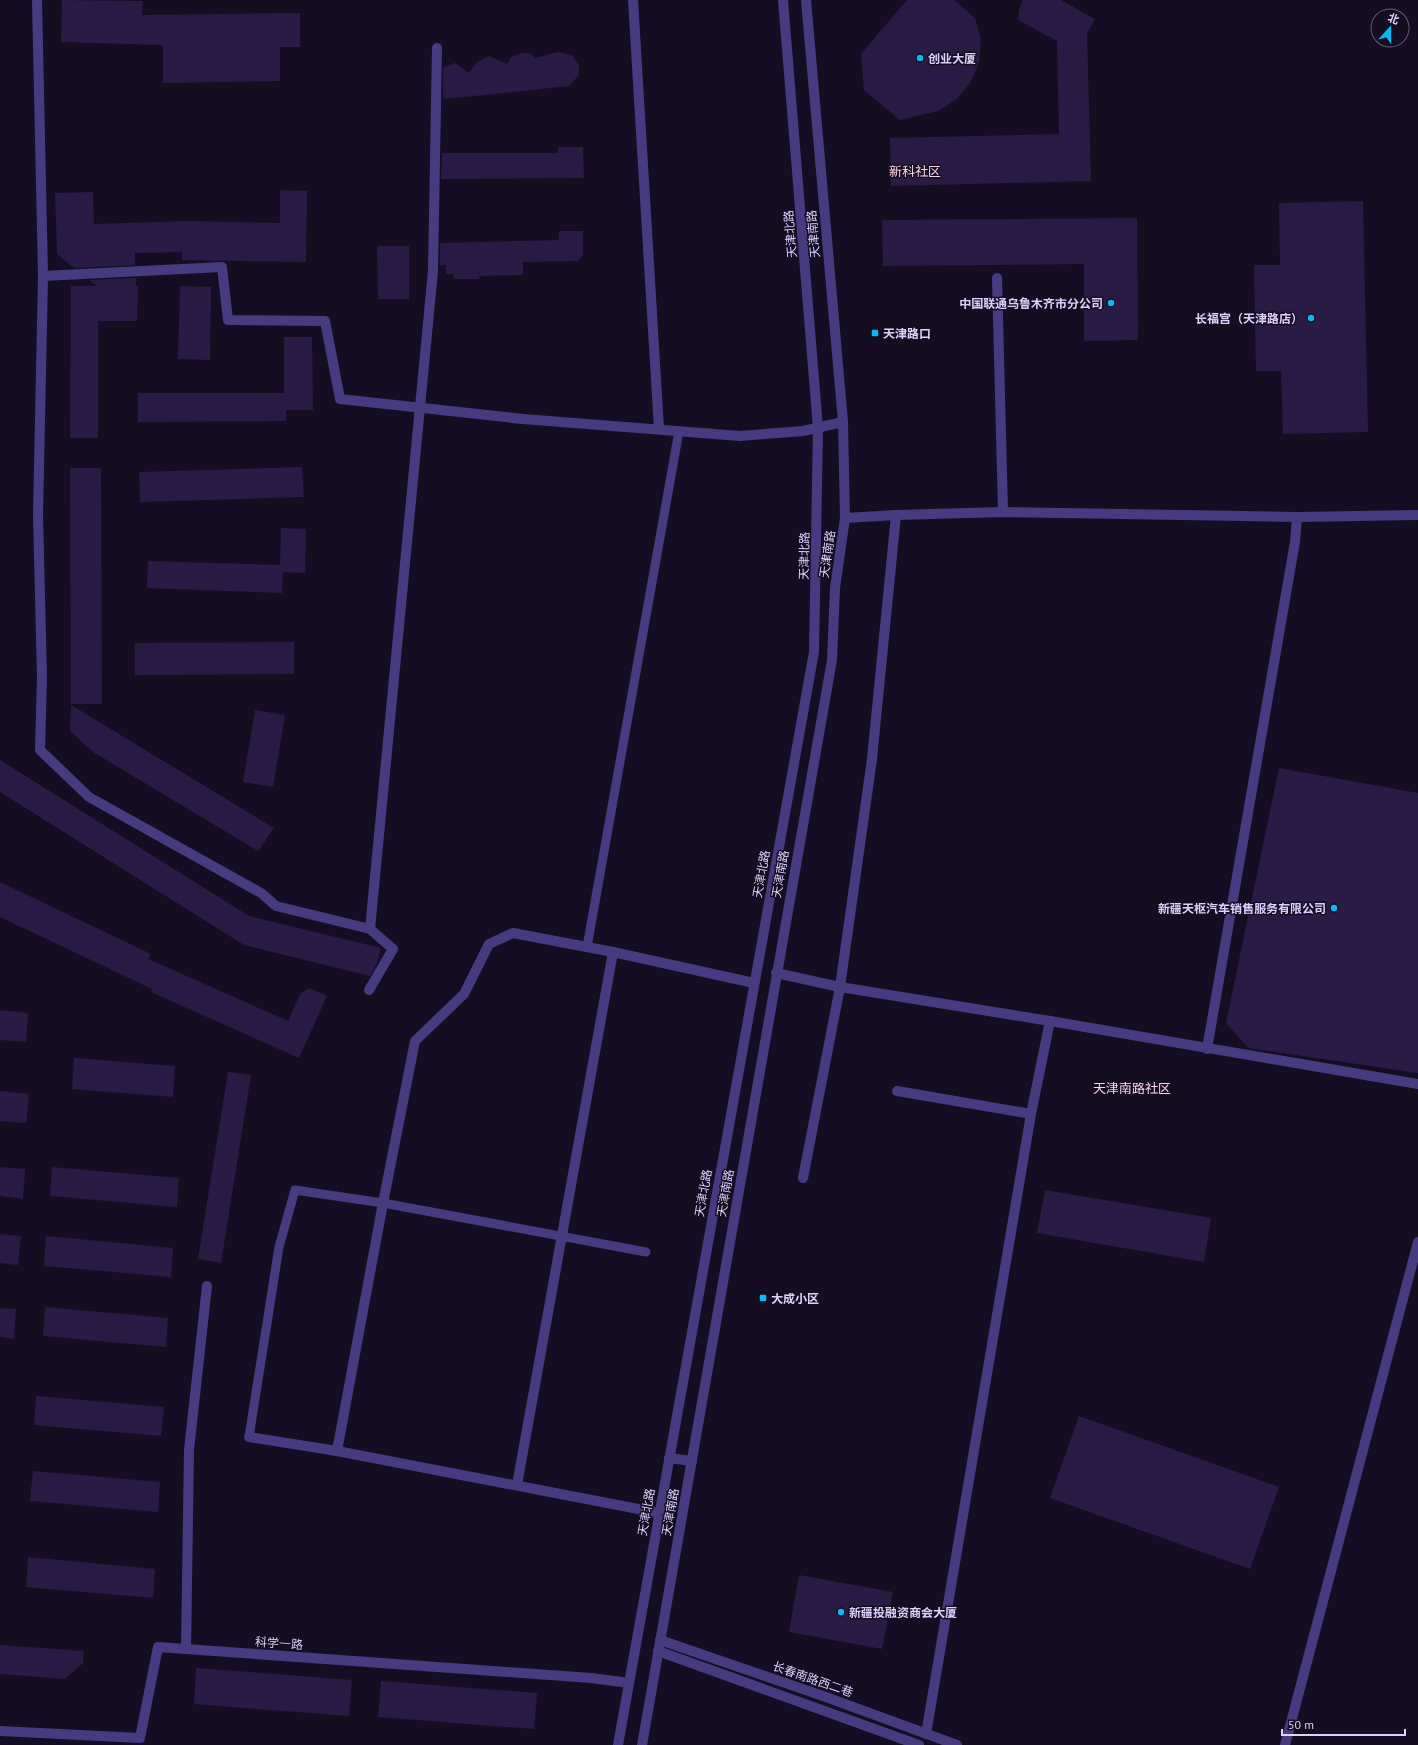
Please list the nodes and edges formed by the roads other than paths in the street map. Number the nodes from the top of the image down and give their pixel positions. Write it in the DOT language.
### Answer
graph roads {
  1 [pos="37,0"];
  2 [pos="633,0"];
  3 [pos="784,0"];
  4 [pos="806,0"];
  5 [pos="436,48"];
  6 [pos="43,276"];
  7 [pos="997,278"];
  8 [pos="420,407"];
  9 [pos="843,422"];
  10 [pos="818,428"];
  11 [pos="659,429"];
  12 [pos="679,431"];
  13 [pos="1003,512"];
  14 [pos="896,515"];
  15 [pos="1418,515"];
  16 [pos="1297,517"];
  17 [pos="845,518"];
  18 [pos="370,929"];
  19 [pos="587,947"];
  20 [pos="613,952"];
  21 [pos="776,973"];
  22 [pos="754,983"];
  23 [pos="840,987"];
  24 [pos="369,990"];
  25 [pos="1050,1021"];
  26 [pos="1208,1049"];
  27 [pos="1418,1084"];
  28 [pos="897,1091"];
  29 [pos="1031,1114"];
  30 [pos="803,1178"];
  31 [pos="383,1203"];
  32 [pos="561,1237"];
  33 [pos="1418,1242"];
  34 [pos="646,1252"];
  35 [pos="207,1286"];
  36 [pos="249,1437"];
  37 [pos="337,1451"];
  38 [pos="669,1458"];
  39 [pos="692,1461"];
  40 [pos="517,1485"];
  41 [pos="659,1513"];
  42 [pos="660,1640"];
  43 [pos="186,1649"];
  44 [pos="658,1651"];
  45 [pos="629,1683"];
  46 [pos="0,1731"];
  47 [pos="926,1734"];
  48 [pos="618,1745"];
  49 [pos="642,1745"];
  50 [pos="918,1745"];
  51 [pos="957,1745"];
  52 [pos="1285,1745"];
  1 -- 6 [label="street"];
  2 -- 11 [label="street"];
  3 -- 10 [label="street, 天津北路"];
  4 -- 9 [label="street, 天津南路"];
  5 -- 8 [label="street"];
  6 -- 8 [label="street"];
  6 -- 18 [label="street"];
  7 -- 13 [label="street"];
  8 -- 11 [label="street"];
  8 -- 18 [label="street"];
  9 -- 10 [label="street"];
  9 -- 17 [label="street, 天津南路"];
  10 -- 12 [label="street"];
  10 -- 22 [label="street, 天津北路"];
  11 -- 12 [label="street"];
  12 -- 19 [label="lane"];
  13 -- 14 [label="street"];
  13 -- 16 [label="street"];
  14 -- 17 [label="street"];
  14 -- 23 [label="street"];
  15 -- 16 [label="street"];
  16 -- 26 [label="street"];
  17 -- 21 [label="street, 天津南路"];
  18 -- 24 [label="street"];
  19 -- 20 [label="street"];
  19 -- 31 [label="street"];
  20 -- 22 [label="street"];
  20 -- 32 [label="street"];
  21 -- 23 [label="street"];
  21 -- 39 [label="street, 天津南路"];
  22 -- 38 [label="street, 天津北路"];
  23 -- 25 [label="street"];
  23 -- 30 [label="street"];
  25 -- 26 [label="street"];
  25 -- 29 [label="street"];
  26 -- 27 [label="street"];
  28 -- 29 [label="street"];
  29 -- 47 [label="street"];
  31 -- 32 [label="lane"];
  31 -- 36 [label="lane"];
  31 -- 37 [label="street"];
  32 -- 34 [label="lane"];
  32 -- 40 [label="street"];
  33 -- 52 [label="street"];
  35 -- 43 [label="street"];
  36 -- 37 [label="street"];
  37 -- 40 [label="street"];
  38 -- 39 [label="street"];
  38 -- 41 [label="street, 天津北路"];
  39 -- 42 [label="street, 天津南路"];
  40 -- 41 [label="street"];
  41 -- 45 [label="street, 天津北路"];
  42 -- 44 [label="street, 天津南路"];
  42 -- 47 [label="street, 长春南路西二巷"];
  43 -- 45 [label="street, 科学一路"];
  43 -- 46 [label="street, 科学一路"];
  44 -- 49 [label="street, 天津南路"];
  44 -- 50 [label="street, 长春南路西二巷"];
  45 -- 48 [label="street, 天津北路"];
  47 -- 51 [label="street, 长春南路西二巷"];
}
